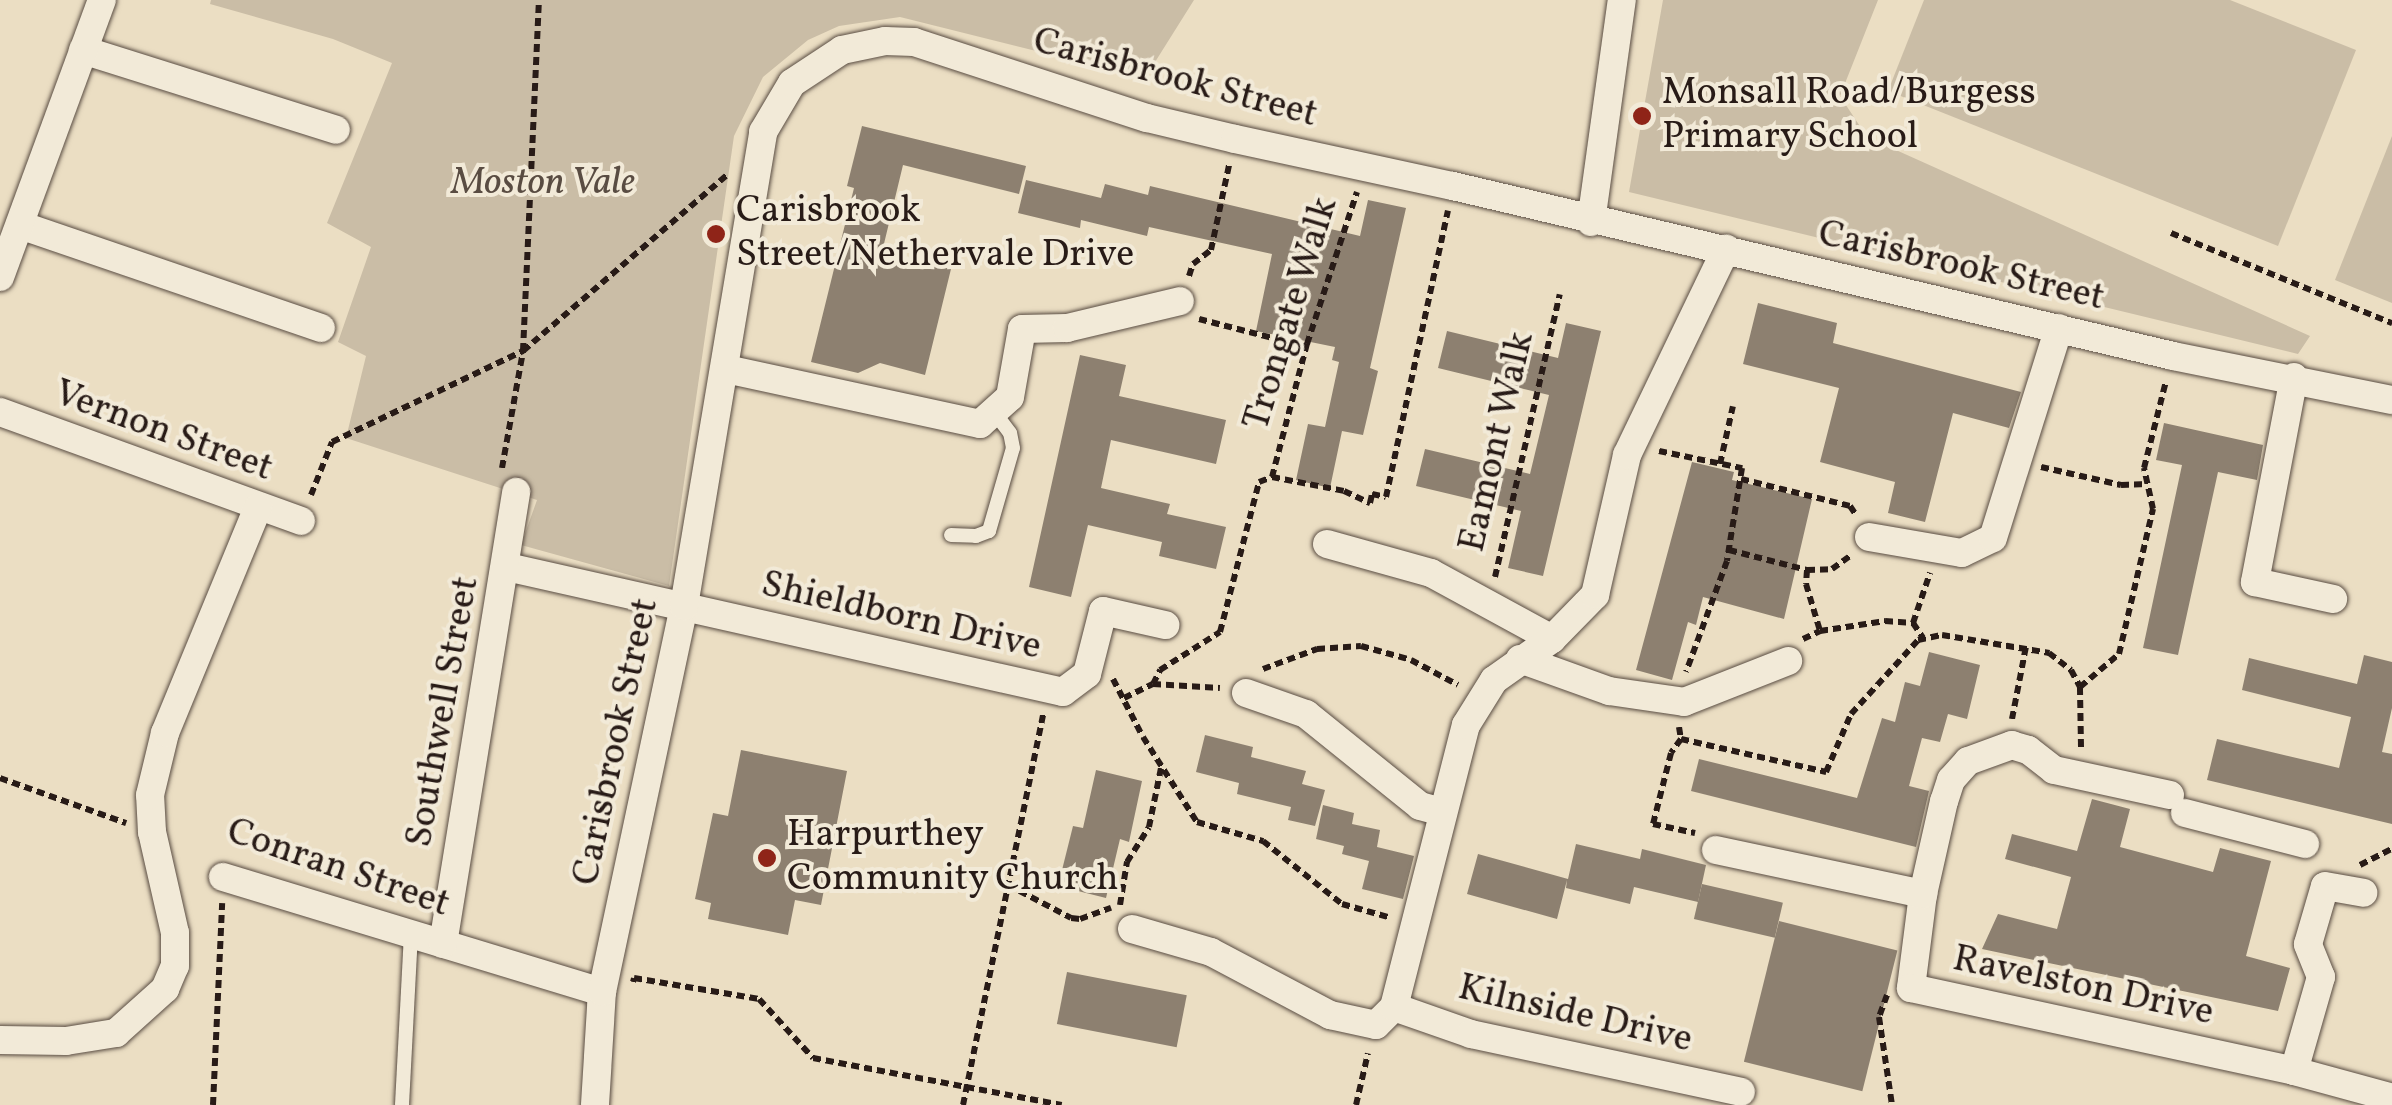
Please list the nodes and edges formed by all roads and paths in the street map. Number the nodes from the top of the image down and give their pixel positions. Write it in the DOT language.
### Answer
graph roads {
  1 [pos="102,0"];
  2 [pos="539,0"];
  3 [pos="1622,0"];
  4 [pos="84,50"];
  5 [pos="336,130"];
  6 [pos="1234,139"];
  7 [pos="755,167"];
  8 [pos="1366,167"];
  9 [pos="1454,186"];
  10 [pos="1591,222"];
  11 [pos="20,225"];
  12 [pos="2170,233"];
  13 [pos="1726,250"];
  14 [pos="0,277"];
  15 [pos="1560,294"];
  16 [pos="1180,301"];
  17 [pos="2392,323"];
  18 [pos="322,328"];
  19 [pos="2059,328"];
  20 [pos="1307,347"];
  21 [pos="523,351"];
  22 [pos="2172,356"];
  23 [pos="726,369"];
  24 [pos="2294,378"];
  25 [pos="2392,400"];
  26 [pos="1733,406"];
  27 [pos="0,412"];
  28 [pos="994,412"];
  29 [pos="1631,446"];
  30 [pos="2020,462"];
  31 [pos="1720,464"];
  32 [pos="1272,476"];
  33 [pos="1740,479"];
  34 [pos="2148,484"];
  35 [pos="516,492"];
  36 [pos="258,507"];
  37 [pos="301,521"];
  38 [pos="951,534"];
  39 [pos="1869,537"];
  40 [pos="1327,544"];
  41 [pos="1936,548"];
  42 [pos="1729,550"];
  43 [pos="507,567"];
  44 [pos="1807,570"];
  45 [pos="2333,599"];
  46 [pos="1489,603"];
  47 [pos="684,606"];
  48 [pos="1164,624"];
  49 [pos="1913,624"];
  50 [pos="1820,631"];
  51 [pos="1923,638"];
  52 [pos="1552,639"];
  53 [pos="2026,646"];
  54 [pos="1092,656"];
  55 [pos="1520,659"];
  56 [pos="1773,676"];
  57 [pos="1152,684"];
  58 [pos="2080,687"];
  59 [pos="1048,690"];
  60 [pos="1241,692"];
  61 [pos="1124,698"];
  62 [pos="1481,698"];
  63 [pos="1675,702"];
  64 [pos="1681,738"];
  65 [pos="2006,746"];
  66 [pos="1161,768"];
  67 [pos="2076,774"];
  68 [pos="0,778"];
  69 [pos="1444,812"];
  70 [pos="152,832"];
  71 [pos="2305,844"];
  72 [pos="1716,850"];
  73 [pos="223,877"];
  74 [pos="1008,885"];
  75 [pos="2363,893"];
  76 [pos="1923,894"];
  77 [pos="1126,916"];
  78 [pos="1415,924"];
  79 [pos="411,935"];
  80 [pos="443,944"];
  81 [pos="1911,988"];
  82 [pos="601,1004"];
  83 [pos="1378,1019"];
  84 [pos="0,1040"];
  85 [pos="2294,1072"];
  86 [pos="967,1085"];
  87 [pos="1741,1092"];
  88 [pos="2389,1095"];
  89 [pos="214,1105"];
  90 [pos="402,1105"];
  91 [pos="595,1105"];
  92 [pos="964,1105"];
  93 [pos="1062,1105"];
  94 [pos="1356,1105"];
  95 [pos="1892,1105"];
  1 -- 4 [label="street"];
  2 -- 21 [label="path"];
  3 -- 10 [label="street"];
  4 -- 5 [label="street"];
  4 -- 11 [label="street"];
  6 -- 7 [label="street, Carisbrook Street"];
  6 -- 8 [label="street, Carisbrook Street"];
  6 -- 16 [label="path"];
  7 -- 21 [label="path"];
  7 -- 23 [label="street, Carisbrook Street"];
  8 -- 9 [label="street, Carisbrook Street"];
  8 -- 20 [label="path, Trongate Walk"];
  9 -- 10 [label="street, Carisbrook Street"];
  9 -- 32 [label="path"];
  10 -- 13 [label="street, Carisbrook Street"];
  11 -- 14 [label="street"];
  11 -- 18 [label="street"];
  12 -- 17 [label="path"];
  13 -- 19 [label="street, Carisbrook Street"];
  13 -- 29 [label="street"];
  15 -- 46 [label="path, Eamont Walk"];
  16 -- 20 [label="path"];
  16 -- 28 [label="street"];
  19 -- 22 [label="street, Carisbrook Street"];
  19 -- 30 [label="street"];
  20 -- 32 [label="path, Trongate Walk"];
  21 -- 35 [label="path"];
  21 -- 37 [label="path"];
  22 -- 24 [label="street, Carisbrook Street"];
  22 -- 34 [label="path"];
  23 -- 28 [label="street"];
  23 -- 47 [label="street, Carisbrook Street"];
  24 -- 25 [label="street, Carisbrook Street"];
  24 -- 45 [label="street"];
  26 -- 31 [label="path"];
  27 -- 36 [label="street, Vernon Street"];
  28 -- 38 [label="lane"];
  29 -- 31 [label="path"];
  29 -- 52 [label="street"];
  30 -- 34 [label="path"];
  30 -- 41 [label="street"];
  31 -- 33 [label="path"];
  32 -- 57 [label="path, Trongate Walk"];
  33 -- 39 [label="path"];
  33 -- 42 [label="path"];
  34 -- 58 [label="path"];
  35 -- 43 [label="street, Southwell Street"];
  36 -- 37 [label="street, Vernon Street"];
  36 -- 70 [label="street"];
  39 -- 41 [label="street"];
  39 -- 44 [label="path"];
  40 -- 46 [label="street"];
  41 -- 49 [label="path"];
  42 -- 44 [label="path"];
  42 -- 63 [label="path"];
  43 -- 47 [label="street, Shieldborn Drive"];
  43 -- 80 [label="street, Southwell Street"];
  44 -- 50 [label="path"];
  46 -- 52 [label="street"];
  47 -- 59 [label="street, Shieldborn Drive"];
  47 -- 82 [label="street, Carisbrook Street"];
  48 -- 54 [label="street, Shieldborn Drive"];
  49 -- 50 [label="path"];
  49 -- 51 [label="path"];
  50 -- 56 [label="path"];
  51 -- 53 [label="path"];
  51 -- 64 [label="path"];
  52 -- 55 [label="street"];
  53 -- 58 [label="path"];
  53 -- 65 [label="path"];
  54 -- 59 [label="street, Shieldborn Drive"];
  54 -- 61 [label="path"];
  55 -- 62 [label="street"];
  55 -- 63 [label="street"];
  56 -- 63 [label="street"];
  57 -- 60 [label="path"];
  57 -- 61 [label="path"];
  58 -- 67 [label="path"];
  59 -- 74 [label="path"];
  60 -- 62 [label="path"];
  60 -- 69 [label="street"];
  61 -- 66 [label="path"];
  62 -- 69 [label="street"];
  63 -- 64 [label="path"];
  64 -- 72 [label="path"];
  65 -- 67 [label="street"];
  65 -- 76 [label="street, Ravelston Drive"];
  66 -- 77 [label="path"];
  66 -- 78 [label="path"];
  67 -- 71 [label="street"];
  68 -- 70 [label="path"];
  69 -- 78 [label="street"];
  70 -- 84 [label="street"];
  72 -- 76 [label="street"];
  73 -- 79 [label="street, Conran Street"];
  73 -- 89 [label="path"];
  74 -- 77 [label="path"];
  74 -- 86 [label="path"];
  75 -- 85 [label="street"];
  76 -- 81 [label="street, Ravelston Drive"];
  77 -- 83 [label="street, Kilnside Drive"];
  78 -- 83 [label="street"];
  79 -- 80 [label="street, Conran Street"];
  79 -- 90 [label="lane"];
  80 -- 82 [label="street, Conran Street"];
  81 -- 85 [label="street, Ravelston Drive"];
  81 -- 95 [label="path"];
  82 -- 86 [label="path"];
  82 -- 91 [label="street, Carisbrook Street"];
  83 -- 87 [label="street, Kilnside Drive"];
  83 -- 94 [label="path"];
  85 -- 88 [label="street, Ravelston Drive"];
  86 -- 92 [label="path"];
  86 -- 93 [label="path"];
}
